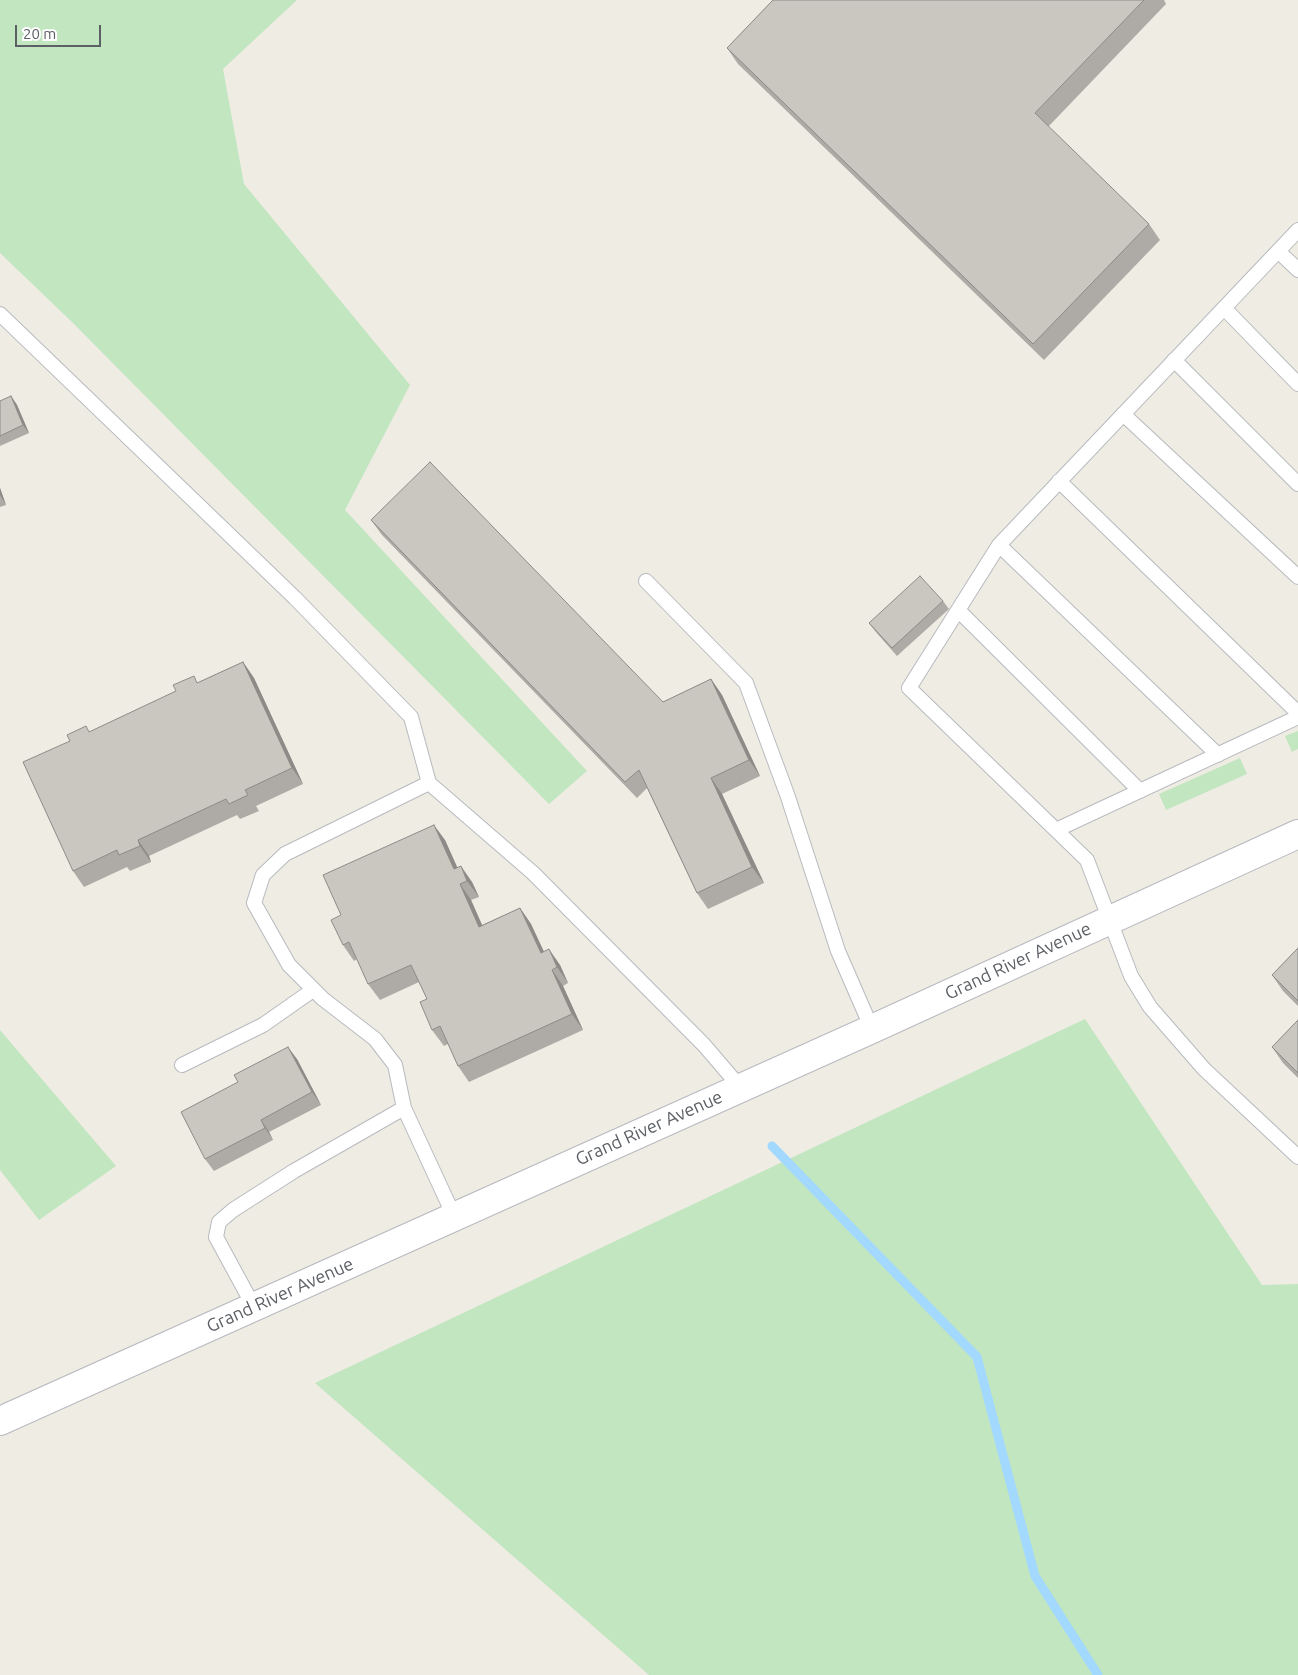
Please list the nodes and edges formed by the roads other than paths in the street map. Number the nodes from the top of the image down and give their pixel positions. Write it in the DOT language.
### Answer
graph roads {
  1 [pos="1298,230"];
  2 [pos="1278,251"];
  3 [pos="1298,270"];
  4 [pos="1224,308"];
  5 [pos="0,314"];
  6 [pos="1174,360"];
  7 [pos="1298,384"];
  8 [pos="1123,414"];
  9 [pos="1060,481"];
  10 [pos="1298,484"];
  11 [pos="999,545"];
  12 [pos="1298,577"];
  13 [pos="646,581"];
  14 [pos="958,610"];
  15 [pos="1298,713"];
  16 [pos="1298,717"];
  17 [pos="1218,755"];
  18 [pos="429,783"];
  19 [pos="1140,791"];
  20 [pos="1056,830"];
  21 [pos="1298,834"];
  22 [pos="1109,919"];
  23 [pos="313,990"];
  24 [pos="872,1029"];
  25 [pos="182,1065"];
  26 [pos="740,1087"];
  27 [pos="404,1108"];
  28 [pos="1298,1158"];
  29 [pos="454,1216"];
  30 [pos="254,1307"];
  31 [pos="0,1421"];
  1 -- 2 [label="lane"];
  2 -- 3 [label="lane"];
  2 -- 4 [label="lane"];
  4 -- 6 [label="lane"];
  4 -- 7 [label="lane"];
  5 -- 18 [label="lane"];
  6 -- 8 [label="lane"];
  6 -- 10 [label="lane"];
  8 -- 9 [label="lane"];
  8 -- 12 [label="lane"];
  9 -- 11 [label="lane"];
  9 -- 15 [label="lane"];
  11 -- 14 [label="lane"];
  11 -- 17 [label="lane"];
  13 -- 24 [label="lane"];
  14 -- 19 [label="lane"];
  14 -- 20 [label="lane"];
  16 -- 17 [label="lane"];
  17 -- 19 [label="lane"];
  18 -- 23 [label="lane"];
  18 -- 26 [label="lane"];
  19 -- 20 [label="lane"];
  20 -- 22 [label="lane"];
  21 -- 22 [label="main road, Grand River Avenue"];
  22 -- 24 [label="main road, Grand River Avenue"];
  22 -- 28 [label="lane"];
  23 -- 25 [label="lane"];
  23 -- 27 [label="lane"];
  24 -- 26 [label="main road, Grand River Avenue"];
  26 -- 29 [label="main road, Grand River Avenue"];
  27 -- 29 [label="lane"];
  27 -- 30 [label="lane"];
  29 -- 30 [label="main road, Grand River Avenue"];
  30 -- 31 [label="main road, Grand River Avenue"];
}
